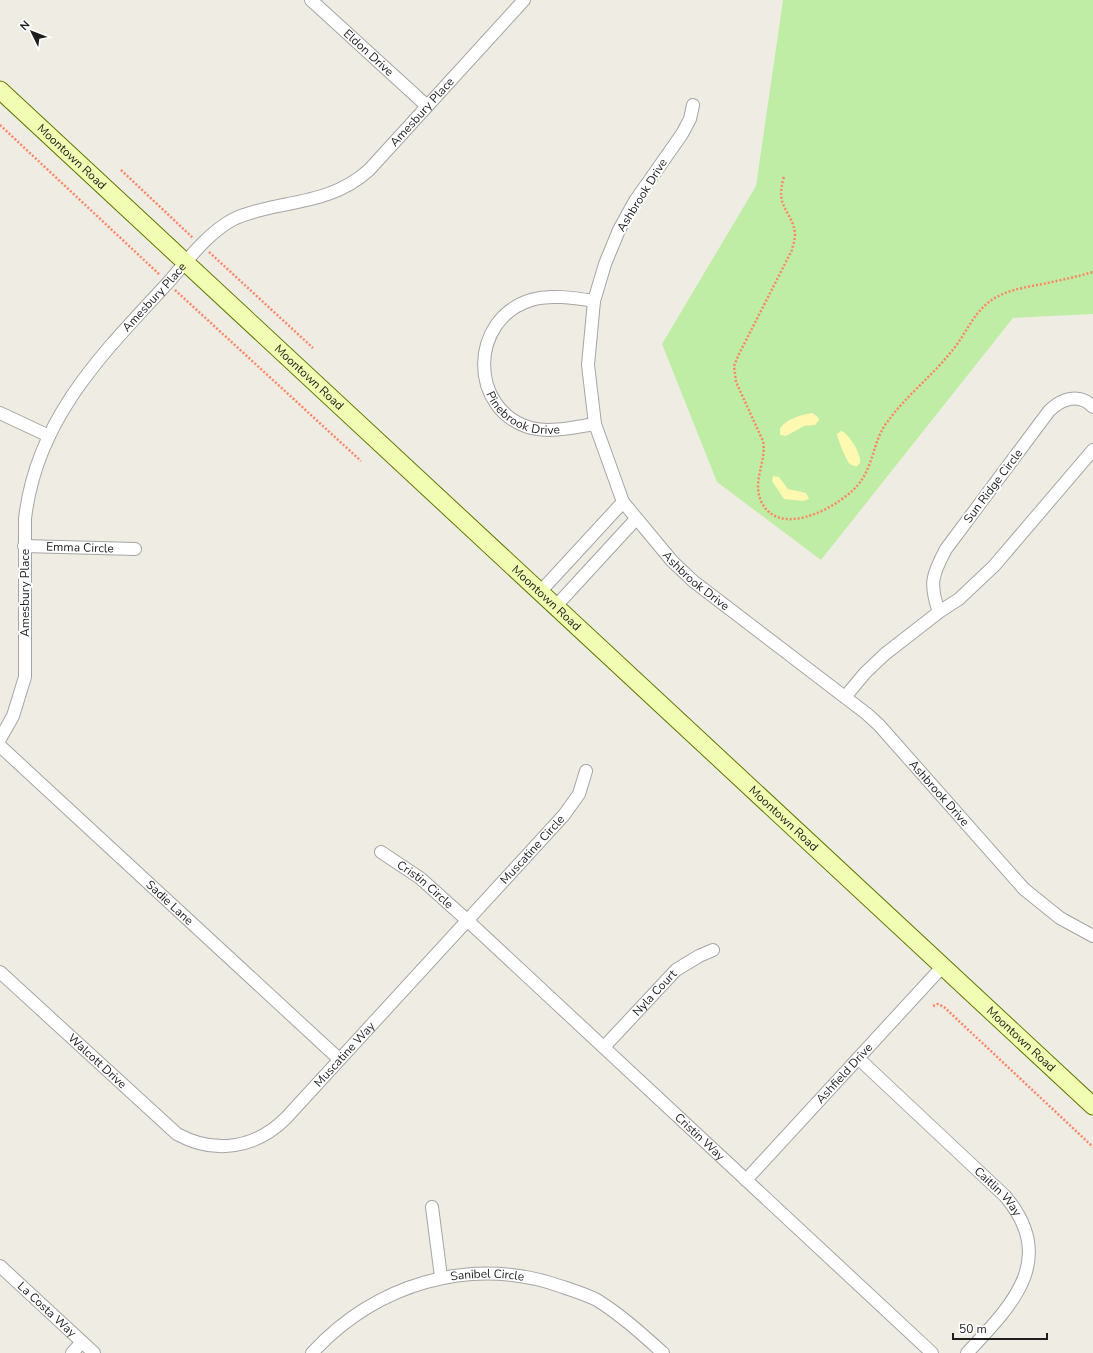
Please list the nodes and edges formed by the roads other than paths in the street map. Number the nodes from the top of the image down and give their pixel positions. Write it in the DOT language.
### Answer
graph roads {
  1 [pos="311,0"];
  2 [pos="524,0"];
  3 [pos="0,90"];
  4 [pos="693,105"];
  5 [pos="426,106"];
  6 [pos="186,263"];
  7 [pos="594,301"];
  8 [pos="1093,407"];
  9 [pos="0,413"];
  10 [pos="595,424"];
  11 [pos="49,436"];
  12 [pos="1093,450"];
  13 [pos="623,502"];
  14 [pos="636,519"];
  15 [pos="24,546"];
  16 [pos="135,549"];
  17 [pos="540,592"];
  18 [pos="556,606"];
  19 [pos="939,612"];
  20 [pos="845,697"];
  21 [pos="0,739"];
  22 [pos="0,746"];
  23 [pos="586,771"];
  24 [pos="381,852"];
  25 [pos="468,921"];
  26 [pos="1093,936"];
  27 [pos="713,950"];
  28 [pos="943,966"];
  29 [pos="0,972"];
  30 [pos="604,1047"];
  31 [pos="340,1059"];
  32 [pos="859,1059"];
  33 [pos="1093,1106"];
  34 [pos="200,1144"];
  35 [pos="746,1180"];
  36 [pos="432,1208"];
  37 [pos="0,1266"];
  38 [pos="441,1277"];
  39 [pos="82,1342"];
  40 [pos="72,1353"];
  41 [pos="94,1353"];
  42 [pos="312,1353"];
  43 [pos="663,1353"];
  44 [pos="932,1353"];
  45 [pos="967,1353"];
  1 -- 5 [label="street, Eldon Drive"];
  2 -- 5 [label="street, Amesbury Place"];
  3 -- 6 [label="street, Moontown Road"];
  4 -- 7 [label="street, Ashbrook Drive"];
  5 -- 6 [label="street, Amesbury Place"];
  6 -- 11 [label="street, Amesbury Place"];
  6 -- 17 [label="street, Moontown Road"];
  7 -- 10 [label="street, Ashbrook Drive"];
  7 -- 10 [label="street, Pinebrook Drive"];
  8 -- 19 [label="street, Sun Ridge Circle"];
  9 -- 11 [label="street"];
  10 -- 13 [label="street, Ashbrook Drive"];
  11 -- 15 [label="street, Amesbury Place"];
  12 -- 19 [label="street"];
  13 -- 14 [label="street, Ashbrook Drive"];
  13 -- 17 [label="street"];
  14 -- 18 [label="street"];
  14 -- 20 [label="street, Ashbrook Drive"];
  15 -- 16 [label="street, Emma Circle"];
  15 -- 21 [label="street, Amesbury Place"];
  17 -- 18 [label="street, Moontown Road"];
  18 -- 28 [label="street, Moontown Road"];
  19 -- 20 [label="street"];
  20 -- 26 [label="street, Ashbrook Drive"];
  22 -- 31 [label="street, Sadie Lane"];
  23 -- 25 [label="street, Muscatine Circle"];
  24 -- 25 [label="street, Cristin Circle"];
  25 -- 30 [label="street, Cristin Way"];
  25 -- 31 [label="street, Muscatine Way"];
  27 -- 30 [label="street, Nyla Court"];
  28 -- 32 [label="street, Ashfield Drive"];
  28 -- 33 [label="street, Moontown Road"];
  29 -- 34 [label="street, Walcott Drive"];
  30 -- 35 [label="street, Cristin Way"];
  31 -- 34 [label="street, Muscatine Way"];
  32 -- 35 [label="street, Ashfield Drive"];
  32 -- 45 [label="street, Caitlin Way"];
  35 -- 44 [label="street, Cristin Way"];
  36 -- 38 [label="street"];
  37 -- 39 [label="street, La Costa Way"];
  38 -- 42 [label="street, Sanibel Circle"];
  38 -- 43 [label="street, Sanibel Circle"];
  39 -- 40 [label="street"];
  39 -- 41 [label="street, La Costa Way"];
}
